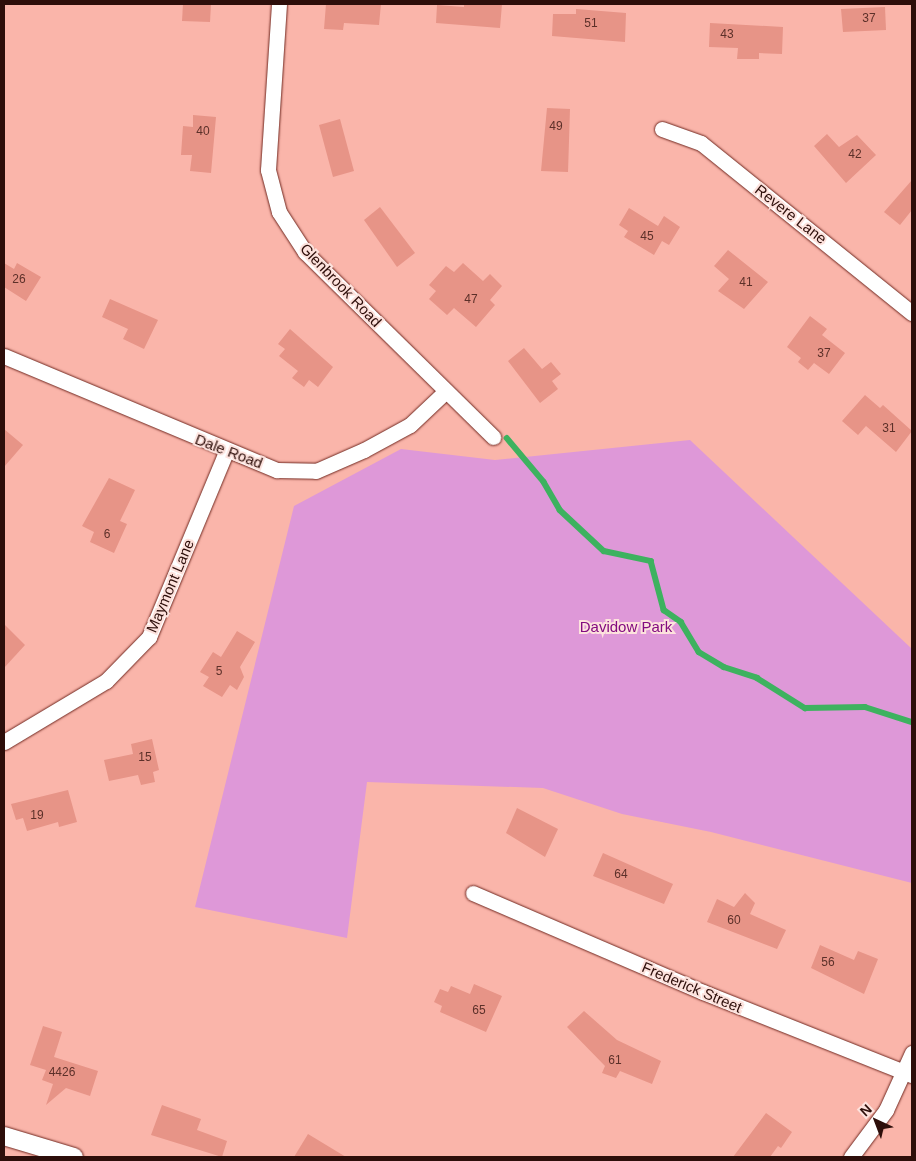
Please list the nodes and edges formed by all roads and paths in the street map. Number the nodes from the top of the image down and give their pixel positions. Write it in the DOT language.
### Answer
graph roads {
  1 [pos="279,4"];
  2 [pos="662,129"];
  3 [pos="912,313"];
  4 [pos="4,356"];
  5 [pos="445,392"];
  6 [pos="493,438"];
  7 [pos="226,452"];
  8 [pos="4,742"];
  9 [pos="473,893"];
  10 [pos="912,1052"];
  11 [pos="908,1074"];
  12 [pos="4,1136"];
  13 [pos="74,1157"];
  14 [pos="851,1157"];
  1 -- 5 [label="street, Glenbrook Road"];
  2 -- 3 [label="street, Revere Lane"];
  4 -- 7 [label="street, Dale Road"];
  5 -- 6 [label="street, Glenbrook Road"];
  5 -- 7 [label="street, Dale Road"];
  7 -- 8 [label="street, Maymont Lane"];
  9 -- 11 [label="street, Frederick Street"];
  10 -- 11 [label="street"];
  11 -- 14 [label="street"];
  12 -- 13 [label="street"];
}
